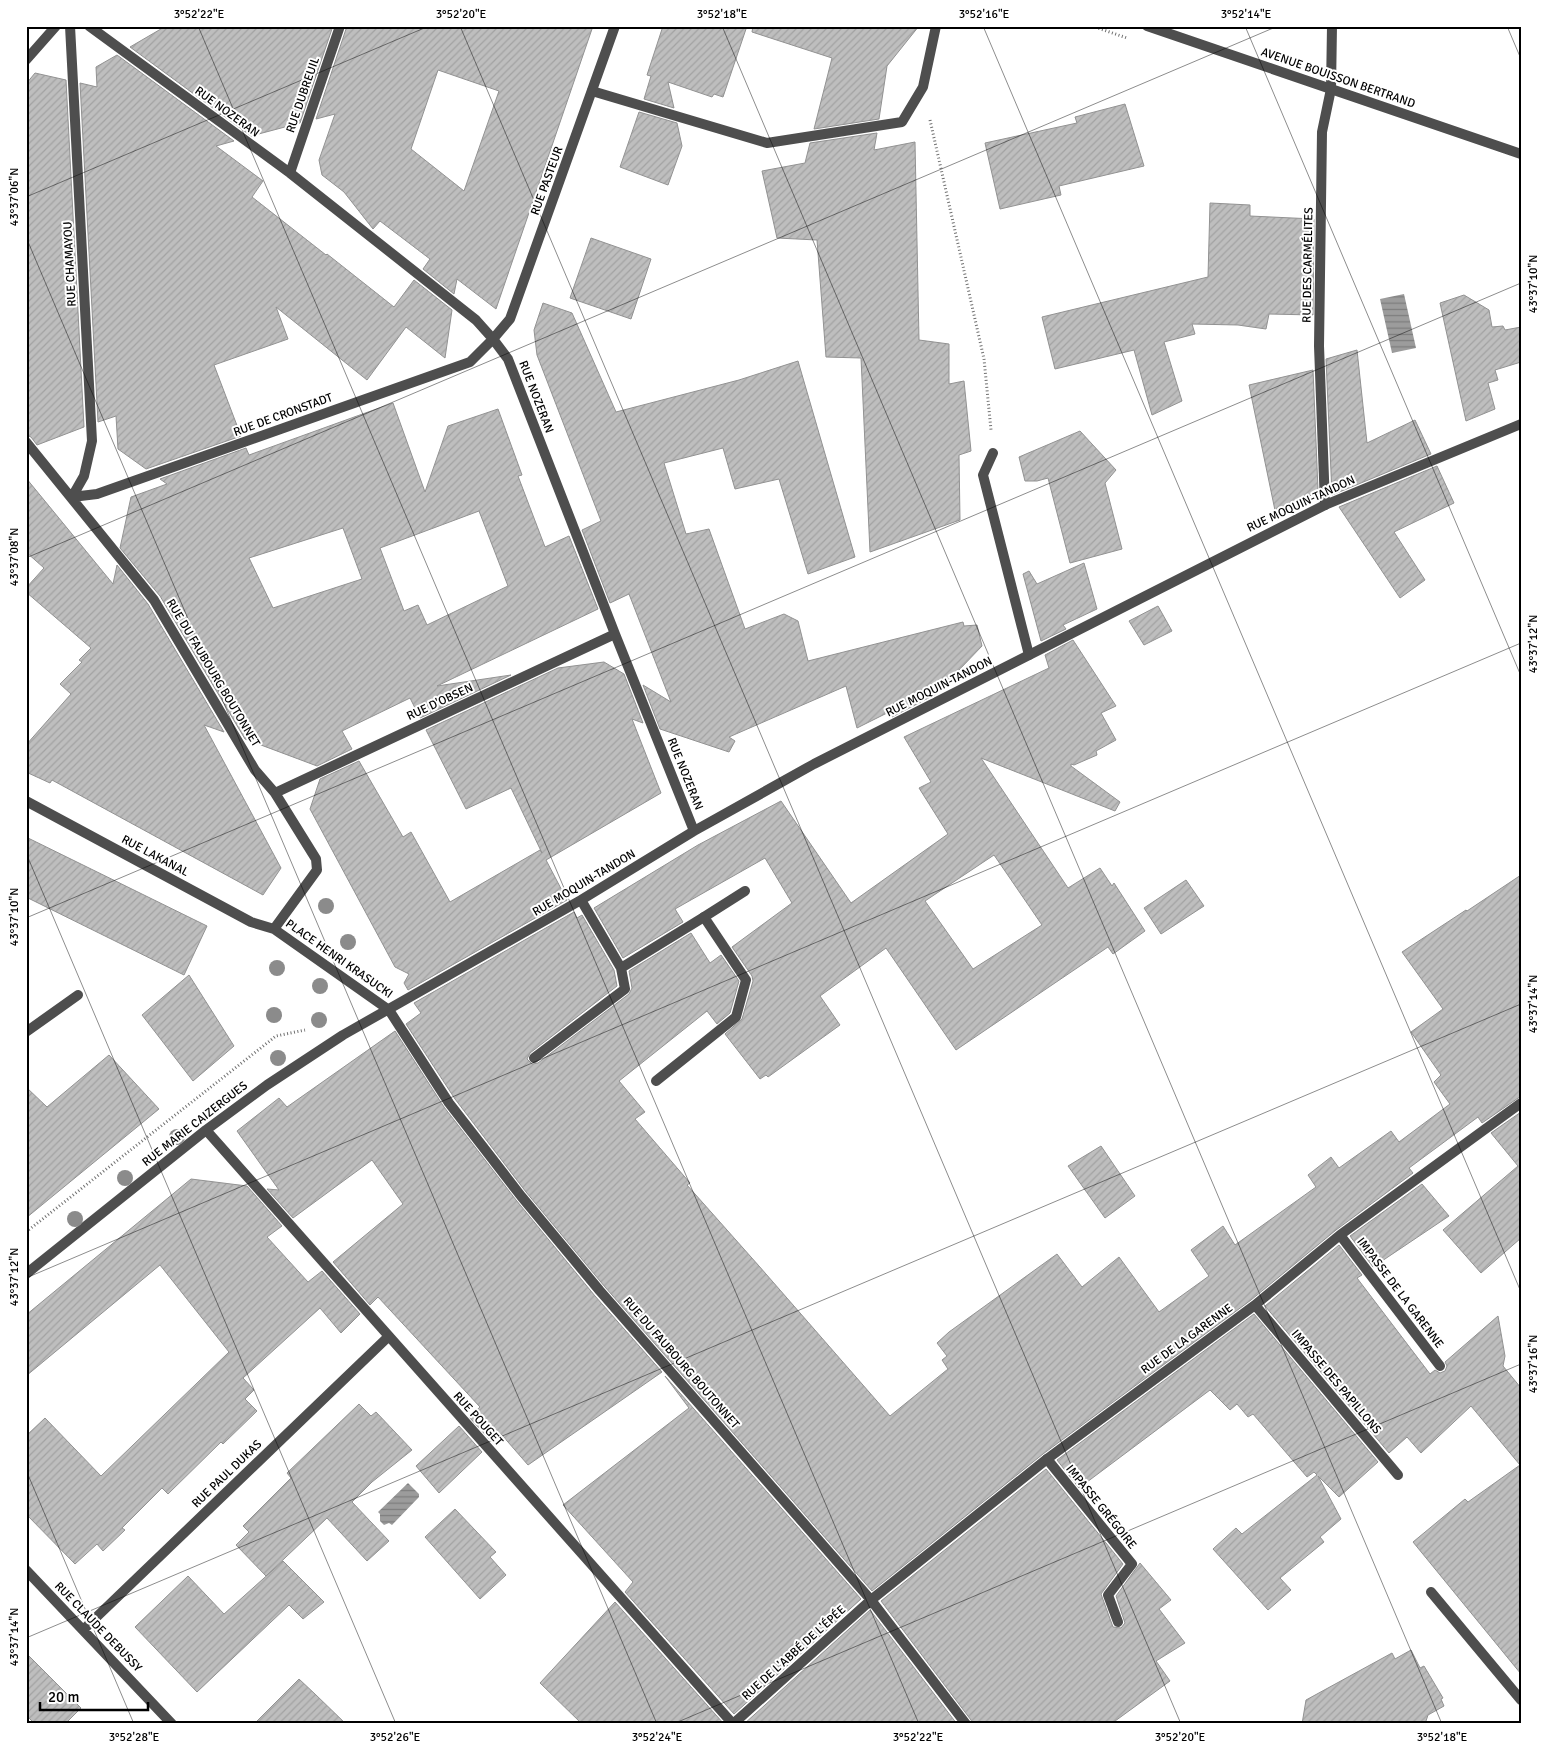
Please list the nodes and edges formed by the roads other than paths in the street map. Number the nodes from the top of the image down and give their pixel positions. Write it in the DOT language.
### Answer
graph roads {
  1 [pos="56,26"];
  2 [pos="70,26"];
  3 [pos="90,26"];
  4 [pos="340,26"];
  5 [pos="615,26"];
  6 [pos="936,26"];
  7 [pos="1147,26"];
  8 [pos="1332,26"];
  9 [pos="26,60"];
  10 [pos="1331,89"];
  11 [pos="592,91"];
  12 [pos="1521,154"];
  13 [pos="290,173"];
  14 [pos="493,338"];
  15 [pos="1521,424"];
  16 [pos="26,442"];
  17 [pos="993,453"];
  18 [pos="72,497"];
  19 [pos="1325,505"];
  20 [pos="615,634"];
  21 [pos="1029,655"];
  22 [pos="275,793"];
  23 [pos="26,801"];
  24 [pos="694,831"];
  25 [pos="745,891"];
  26 [pos="581,900"];
  27 [pos="704,917"];
  28 [pos="274,929"];
  29 [pos="621,968"];
  30 [pos="78,995"];
  31 [pos="389,1010"];
  32 [pos="26,1032"];
  33 [pos="534,1058"];
  34 [pos="656,1081"];
  35 [pos="1521,1103"];
  36 [pos="206,1130"];
  37 [pos="1340,1235"];
  38 [pos="26,1274"];
  39 [pos="1255,1305"];
  40 [pos="388,1337"];
  41 [pos="1440,1366"];
  42 [pos="1046,1459"];
  43 [pos="1398,1475"];
  44 [pos="26,1570"];
  45 [pos="1431,1592"];
  46 [pos="871,1600"];
  47 [pos="1118,1622"];
  48 [pos="84,1630"];
  49 [pos="1521,1700"];
  50 [pos="172,1724"];
  51 [pos="733,1724"];
  52 [pos="966,1724"];
  1 -- 9 [label="street"];
  2 -- 18 [label="street, RUE CHAMAYOU"];
  3 -- 13 [label="street, RUE NOZERAN"];
  4 -- 13 [label="street, RUE DUBREUIL"];
  5 -- 11 [label="street, RUE PASTEUR"];
  6 -- 11 [label="street"];
  7 -- 10 [label="street, AVENUE BOUISSON BERTRAND"];
  8 -- 10 [label="street, RUE DES CARMÉLITES"];
  10 -- 12 [label="street, AVENUE BOUISSON BERTRAND"];
  10 -- 19 [label="street, RUE DES CARMÉLITES"];
  11 -- 14 [label="street, RUE PASTEUR"];
  13 -- 14 [label="street, RUE NOZERAN"];
  14 -- 18 [label="street, RUE DE CRONSTADT"];
  14 -- 20 [label="street, RUE NOZERAN"];
  15 -- 19 [label="street, RUE MOQUIN-TANDON"];
  16 -- 18 [label="street, RUE DU FAUBOURG BOUTONNET"];
  17 -- 21 [label="street"];
  18 -- 22 [label="street, RUE DU FAUBOURG BOUTONNET"];
  19 -- 21 [label="street, RUE MOQUIN-TANDON"];
  20 -- 22 [label="street, RUE D'OBSEN"];
  20 -- 24 [label="street, RUE NOZERAN"];
  21 -- 24 [label="street, RUE MOQUIN-TANDON"];
  22 -- 28 [label="street, RUE DU FAUBOURG BOUTONNET"];
  23 -- 28 [label="street, RUE LAKANAL"];
  24 -- 26 [label="street, RUE MOQUIN-TANDON"];
  25 -- 27 [label="street"];
  26 -- 29 [label="street"];
  26 -- 31 [label="street, RUE MOQUIN-TANDON"];
  27 -- 29 [label="street"];
  27 -- 34 [label="street"];
  28 -- 31 [label="street, PLACE HENRI KRASUCKI"];
  29 -- 33 [label="street"];
  30 -- 32 [label="street"];
  31 -- 36 [label="street, RUE MARIE CAIZERGUES"];
  31 -- 46 [label="street, RUE DU FAUBOURG BOUTONNET"];
  35 -- 37 [label="street, RUE DE LA GARENNE"];
  36 -- 38 [label="street, RUE MARIE CAIZERGUES"];
  36 -- 40 [label="street, RUE POUGET"];
  37 -- 39 [label="street, RUE DE LA GARENNE"];
  37 -- 41 [label="street, IMPASSE DE LA GARENNE"];
  39 -- 42 [label="street, RUE DE LA GARENNE"];
  39 -- 43 [label="street, IMPASSE DES PAPILLONS"];
  40 -- 48 [label="street, RUE PAUL DUKAS"];
  40 -- 51 [label="street, RUE POUGET"];
  42 -- 46 [label="street, RUE DE LA GARENNE"];
  42 -- 47 [label="street, IMPASSE GRÉGOIRE"];
  44 -- 48 [label="street, RUE CLAUDE DEBUSSY"];
  45 -- 49 [label="street"];
  46 -- 51 [label="street, RUE DE L'ABBÉ DE L'ÉPÉE"];
  46 -- 52 [label="street, RUE DU FAUBOURG BOUTONNET"];
  48 -- 50 [label="street, RUE CLAUDE DEBUSSY"];
}
